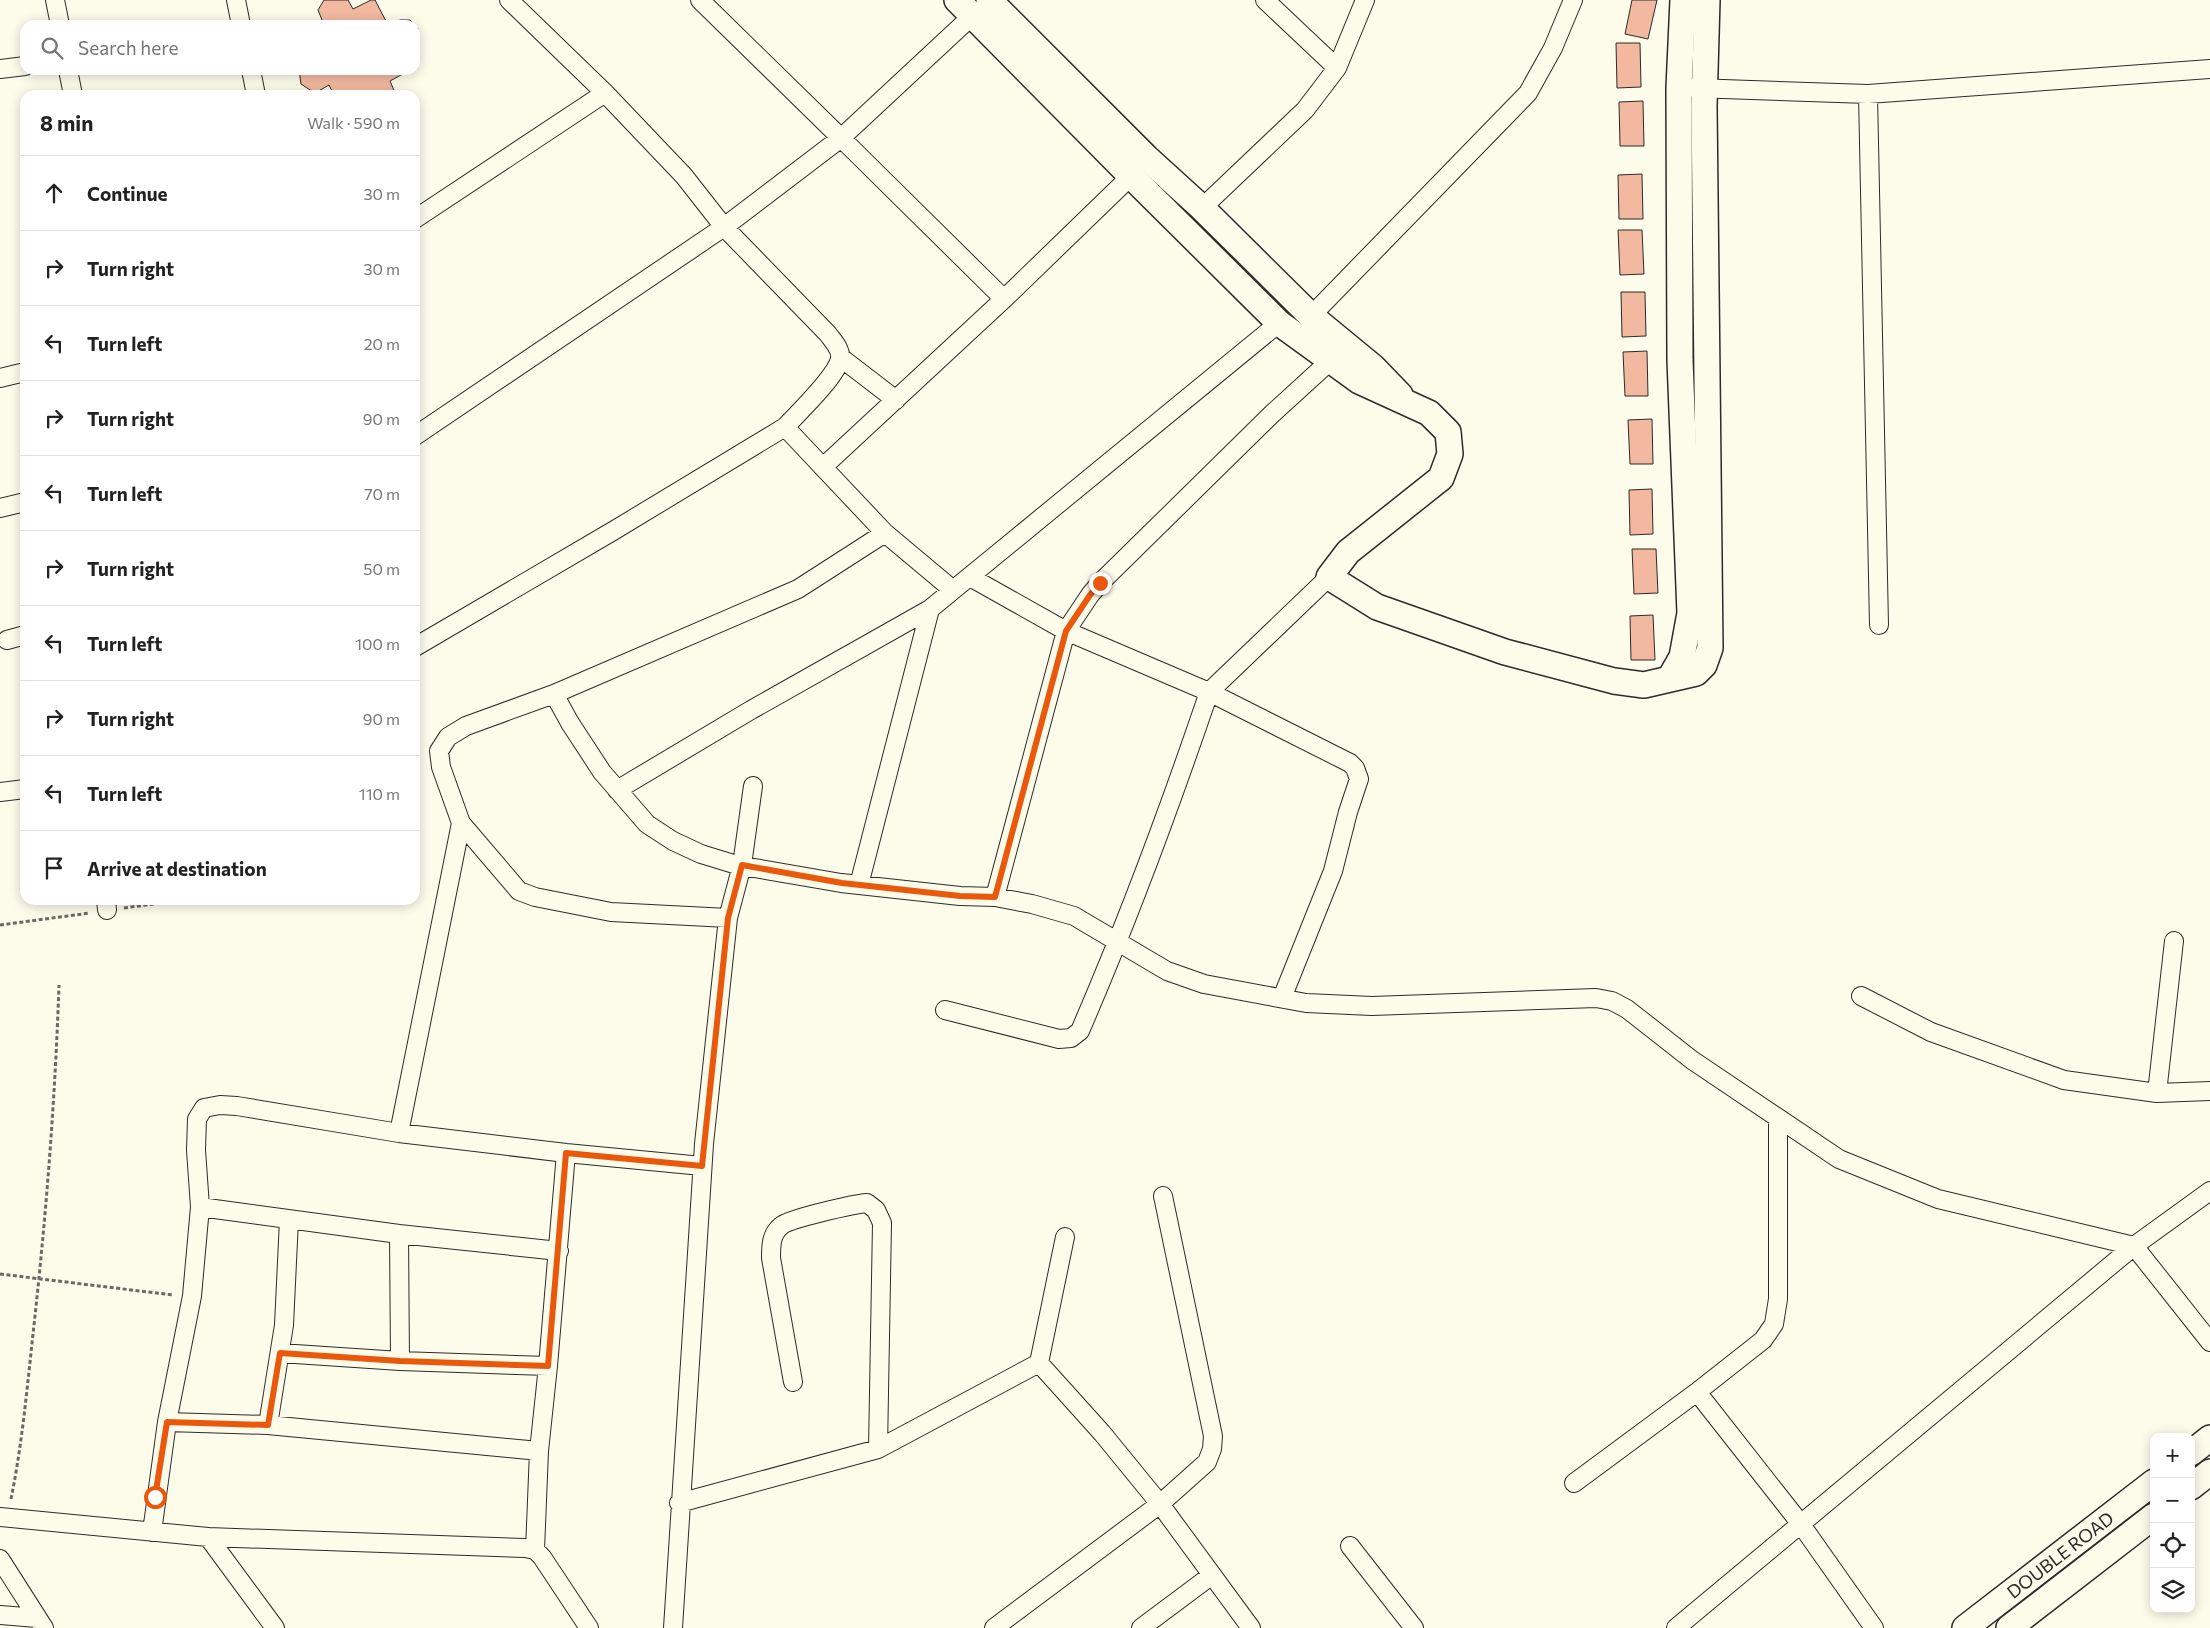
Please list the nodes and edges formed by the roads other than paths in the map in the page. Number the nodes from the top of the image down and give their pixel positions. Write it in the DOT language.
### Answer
graph roads {
  1 [pos="56,0"];
  2 [pos="236,0"];
  3 [pos="509,0"];
  4 [pos="700,0"];
  5 [pos="1265,0"];
  6 [pos="1365,0"];
  7 [pos="1573,0"];
  8 [pos="1683,0"];
  9 [pos="1707,0"];
  10 [pos="982,4"];
  11 [pos="59,20"];
  12 [pos="240,20"];
  13 [pos="20,66"];
  14 [pos="0,68"];
  15 [pos="1337,68"];
  16 [pos="2210,69"];
  17 [pos="69,75"];
  18 [pos="252,75"];
  19 [pos="1679,88"];
  20 [pos="1704,89"];
  21 [pos="72,90"];
  22 [pos="255,90"];
  23 [pos="605,93"];
  24 [pos="1868,94"];
  25 [pos="842,138"];
  26 [pos="1130,176"];
  27 [pos="1202,208"];
  28 [pos="420,216"];
  29 [pos="724,227"];
  30 [pos="1004,299"];
  31 [pos="1311,316"];
  32 [pos="1278,323"];
  33 [pos="840,357"];
  34 [pos="1330,362"];
  35 [pos="20,373"];
  36 [pos="0,378"];
  37 [pos="896,400"];
  38 [pos="1409,405"];
  39 [pos="785,427"];
  40 [pos="420,433"];
  41 [pos="823,467"];
  42 [pos="20,503"];
  43 [pos="0,508"];
  44 [pos="885,533"];
  45 [pos="970,577"];
  46 [pos="1329,577"];
  47 [pos="953,590"];
  48 [pos="930,609"];
  49 [pos="1879,625"];
  50 [pos="1066,631"];
  51 [pos="20,636"];
  52 [pos="7,640"];
  53 [pos="420,644"];
  54 [pos="1670,678"];
  55 [pos="1210,692"];
  56 [pos="554,694"];
  57 [pos="753,786"];
  58 [pos="20,790"];
  59 [pos="617,790"];
  60 [pos="0,792"];
  61 [pos="461,822"];
  62 [pos="742,865"];
  63 [pos="860,885"];
  64 [pos="995,897"];
  65 [pos="728,918"];
  66 [pos="2174,941"];
  67 [pos="1118,943"];
  68 [pos="1861,996"];
  69 [pos="1282,998"];
  70 [pos="945,1010"];
  71 [pos="2210,1091"];
  72 [pos="2157,1093"];
  73 [pos="1778,1118"];
  74 [pos="399,1133"];
  75 [pos="566,1153"];
  76 [pos="702,1166"];
  77 [pos="2210,1191"];
  78 [pos="1163,1196"];
  79 [pos="200,1207"];
  80 [pos="289,1220"];
  81 [pos="399,1234"];
  82 [pos="1065,1237"];
  83 [pos="2134,1246"];
  84 [pos="558,1251"];
  85 [pos="2210,1342"];
  86 [pos="280,1353"];
  87 [pos="400,1361"];
  88 [pos="1039,1363"];
  89 [pos="548,1366"];
  90 [pos="793,1382"];
  91 [pos="1697,1392"];
  92 [pos="167,1422"];
  93 [pos="268,1425"];
  94 [pos="878,1449"];
  95 [pos="539,1451"];
  96 [pos="2210,1472"];
  97 [pos="1574,1483"];
  98 [pos="2195,1484"];
  99 [pos="2150,1485"];
  100 [pos="679,1503"];
  101 [pos="1160,1504"];
  102 [pos="4,1517"];
  103 [pos="2150,1519"];
  104 [pos="1800,1523"];
  105 [pos="152,1532"];
  106 [pos="208,1537"];
  107 [pos="1350,1546"];
  108 [pos="535,1550"];
  109 [pos="0,1559"];
  110 [pos="1212,1574"];
  111 [pos="0,1615"];
  112 [pos="41,1623"];
  113 [pos="585,1627"];
  114 [pos="275,1628"];
  115 [pos="672,1628"];
  116 [pos="994,1628"];
  117 [pos="1141,1628"];
  118 [pos="1250,1628"];
  119 [pos="1414,1628"];
  120 [pos="1676,1628"];
  121 [pos="1874,1628"];
  122 [pos="1965,1628"];
  123 [pos="2009,1628"];
  1 -- 11 [label="street"];
  2 -- 12 [label="street"];
  3 -- 23 [label="street"];
  4 -- 25 [label="street"];
  5 -- 15 [label="street"];
  6 -- 15 [label="street"];
  7 -- 31 [label="street"];
  8 -- 19 [label="street"];
  9 -- 20 [label="street"];
  10 -- 25 [label="street"];
  10 -- 26 [label="street"];
  10 -- 27 [label="street"];
  13 -- 14 [label="street"];
  15 -- 27 [label="street"];
  16 -- 24 [label="street"];
  17 -- 21 [label="street"];
  18 -- 22 [label="street"];
  19 -- 20 [label="street"];
  19 -- 54 [label="street"];
  20 -- 24 [label="street"];
  20 -- 54 [label="street"];
  23 -- 28 [label="street"];
  23 -- 29 [label="street"];
  24 -- 49 [label="street"];
  25 -- 29 [label="street"];
  25 -- 30 [label="street"];
  26 -- 30 [label="street"];
  26 -- 32 [label="street"];
  27 -- 31 [label="street"];
  29 -- 33 [label="street"];
  29 -- 40 [label="street"];
  30 -- 37 [label="street"];
  31 -- 38 [label="street"];
  32 -- 34 [label="street"];
  32 -- 45 [label="street"];
  33 -- 37 [label="street"];
  33 -- 39 [label="street"];
  34 -- 38 [label="street"];
  34 -- 50 [label="street"];
  35 -- 36 [label="street"];
  37 -- 41 [label="street"];
  38 -- 46 [label="street"];
  39 -- 41 [label="street"];
  39 -- 53 [label="street"];
  41 -- 44 [label="street"];
  42 -- 43 [label="street"];
  44 -- 47 [label="street"];
  44 -- 56 [label="street"];
  45 -- 47 [label="street"];
  45 -- 50 [label="street"];
  46 -- 54 [label="street"];
  46 -- 55 [label="street"];
  47 -- 48 [label="street"];
  48 -- 59 [label="street"];
  48 -- 63 [label="street"];
  50 -- 55 [label="street"];
  50 -- 64 [label="street"];
  51 -- 52 [label="street"];
  55 -- 67 [label="street"];
  55 -- 69 [label="street"];
  56 -- 59 [label="street"];
  56 -- 61 [label="street"];
  57 -- 62 [label="street"];
  58 -- 60 [label="street"];
  59 -- 62 [label="street"];
  61 -- 65 [label="street"];
  61 -- 74 [label="street"];
  62 -- 63 [label="street"];
  62 -- 65 [label="street"];
  63 -- 64 [label="street"];
  64 -- 67 [label="street"];
  65 -- 76 [label="street"];
  66 -- 72 [label="street"];
  67 -- 69 [label="street"];
  67 -- 70 [label="street"];
  68 -- 72 [label="street"];
  69 -- 73 [label="street"];
  71 -- 72 [label="street"];
  73 -- 83 [label="street"];
  73 -- 91 [label="street"];
  74 -- 75 [label="street"];
  74 -- 79 [label="street"];
  75 -- 76 [label="street"];
  75 -- 84 [label="street"];
  76 -- 100 [label="street"];
  77 -- 83 [label="street"];
  78 -- 101 [label="street"];
  79 -- 80 [label="street"];
  79 -- 92 [label="street"];
  80 -- 81 [label="street"];
  80 -- 86 [label="street"];
  81 -- 84 [label="street"];
  81 -- 87 [label="street"];
  82 -- 88 [label="street"];
  83 -- 85 [label="street"];
  83 -- 104 [label="street"];
  84 -- 89 [label="street"];
  86 -- 87 [label="street"];
  86 -- 93 [label="street"];
  87 -- 89 [label="street"];
  88 -- 94 [label="street"];
  88 -- 101 [label="street"];
  89 -- 95 [label="street"];
  90 -- 94 [label="street"];
  91 -- 97 [label="street"];
  91 -- 104 [label="street"];
  92 -- 93 [label="street"];
  92 -- 105 [label="street"];
  93 -- 95 [label="street"];
  94 -- 100 [label="street"];
  95 -- 108 [label="street"];
  96 -- 98 [label="street"];
  99 -- 122 [label="street, DOUBLE ROAD"];
  100 -- 115 [label="street"];
  101 -- 110 [label="street"];
  101 -- 116 [label="street"];
  102 -- 105 [label="street"];
  103 -- 123 [label="street, DOUBLE ROAD"];
  104 -- 120 [label="street"];
  104 -- 121 [label="street"];
  105 -- 106 [label="street"];
  106 -- 108 [label="street"];
  106 -- 114 [label="street"];
  107 -- 119 [label="street"];
  108 -- 113 [label="street"];
  109 -- 112 [label="street"];
  110 -- 117 [label="street"];
  110 -- 118 [label="street"];
  111 -- 112 [label="street"];
}
